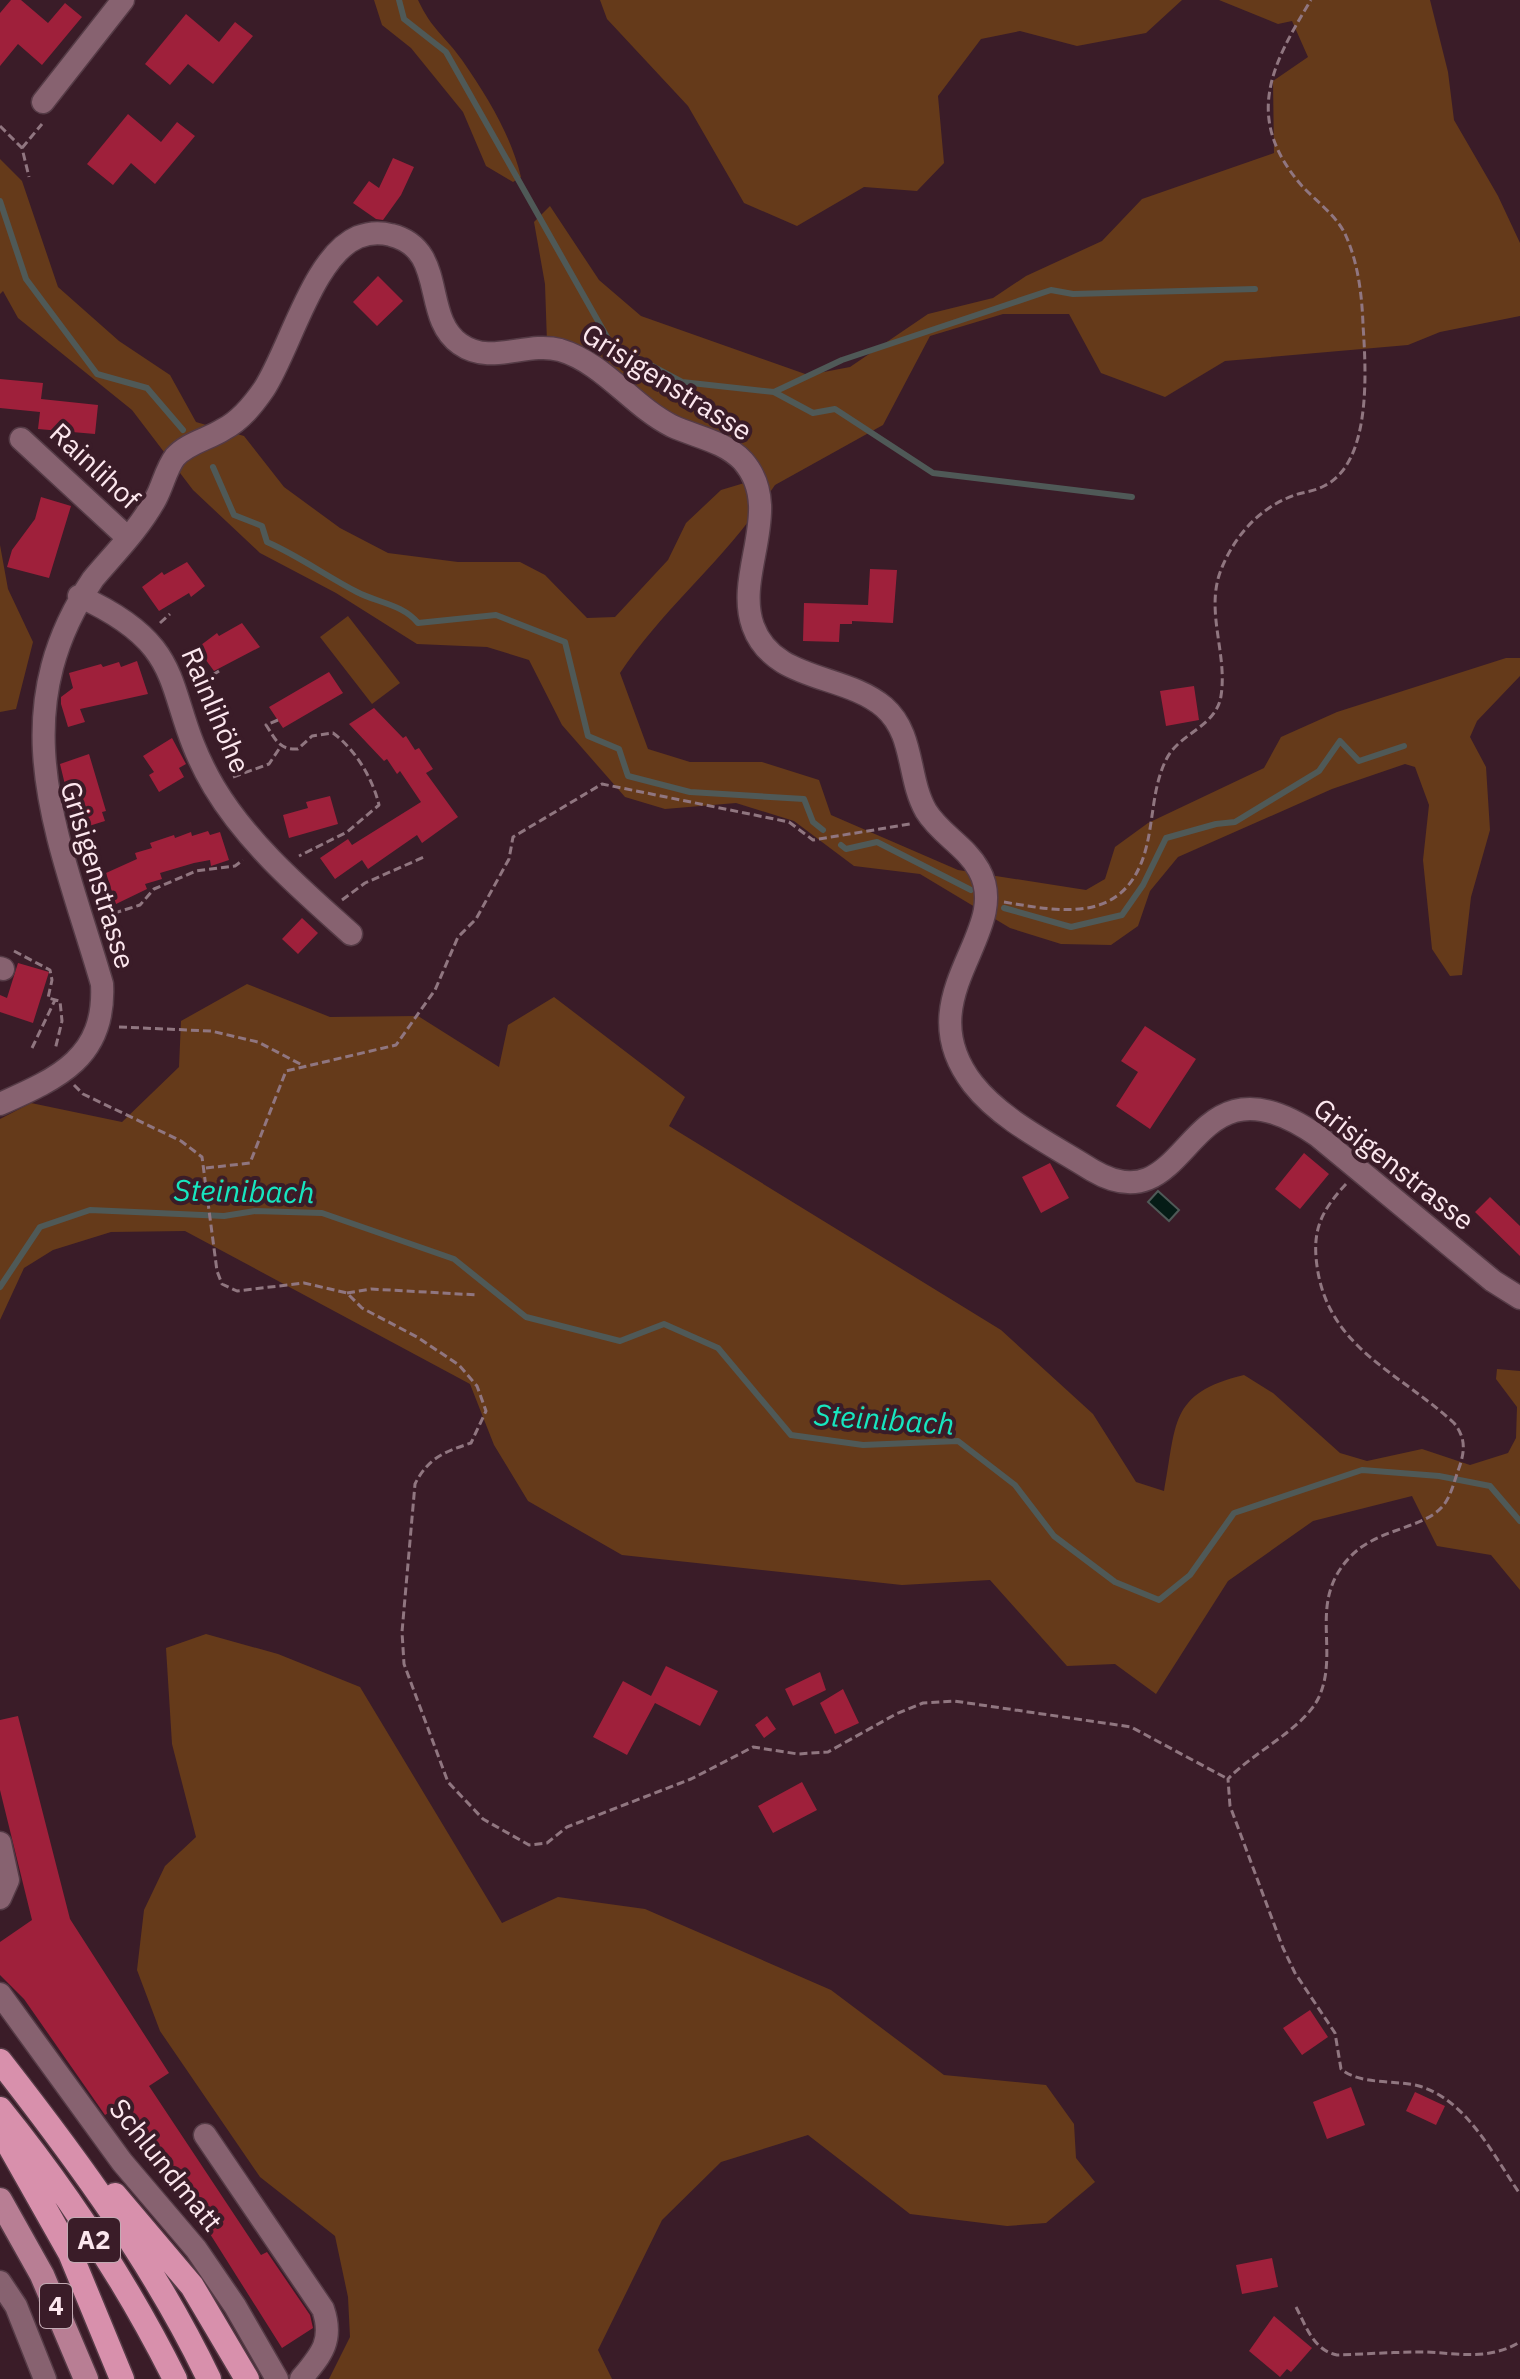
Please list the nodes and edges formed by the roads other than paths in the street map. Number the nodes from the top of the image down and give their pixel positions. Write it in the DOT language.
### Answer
graph roads {
  1 [pos="123,0"];
  2 [pos="43,102"];
  3 [pos="21,439"];
  4 [pos="128,538"];
  5 [pos="79,596"];
  6 [pos="351,934"];
  7 [pos="0,1104"];
  8 [pos="1520,1298"];
  9 [pos="0,1843"];
  10 [pos="0,1898"];
  11 [pos="0,1994"];
  12 [pos="0,2061"];
  13 [pos="0,2109"];
  14 [pos="0,2129"];
  15 [pos="205,2135"];
  16 [pos="74,2159"];
  17 [pos="0,2200"];
  18 [pos="1,2285"];
  19 [pos="45,2379"];
  20 [pos="86,2379"];
  21 [pos="122,2379"];
  22 [pos="175,2379"];
  23 [pos="209,2379"];
  24 [pos="247,2379"];
  25 [pos="277,2379"];
  26 [pos="301,2379"];
  1 -- 2 [label="street"];
  3 -- 4 [label="street, Rainlihof"];
  4 -- 5 [label="street, Grisigenstrasse"];
  4 -- 8 [label="street, Grisigenstrasse"];
  5 -- 6 [label="street, Rainlihöhe"];
  5 -- 7 [label="street, Grisigenstrasse"];
  9 -- 10 [label="street"];
  11 -- 25 [label="street, Schlundmatt"];
  12 -- 16 [label="highway, A2"];
  13 -- 22 [label="highway, A2"];
  14 -- 21 [label="highway"];
  15 -- 26 [label="street"];
  16 -- 23 [label="highway, A2"];
  16 -- 24 [label="highway"];
  17 -- 20 [label="main road, 4"];
  18 -- 19 [label="street"];
}
